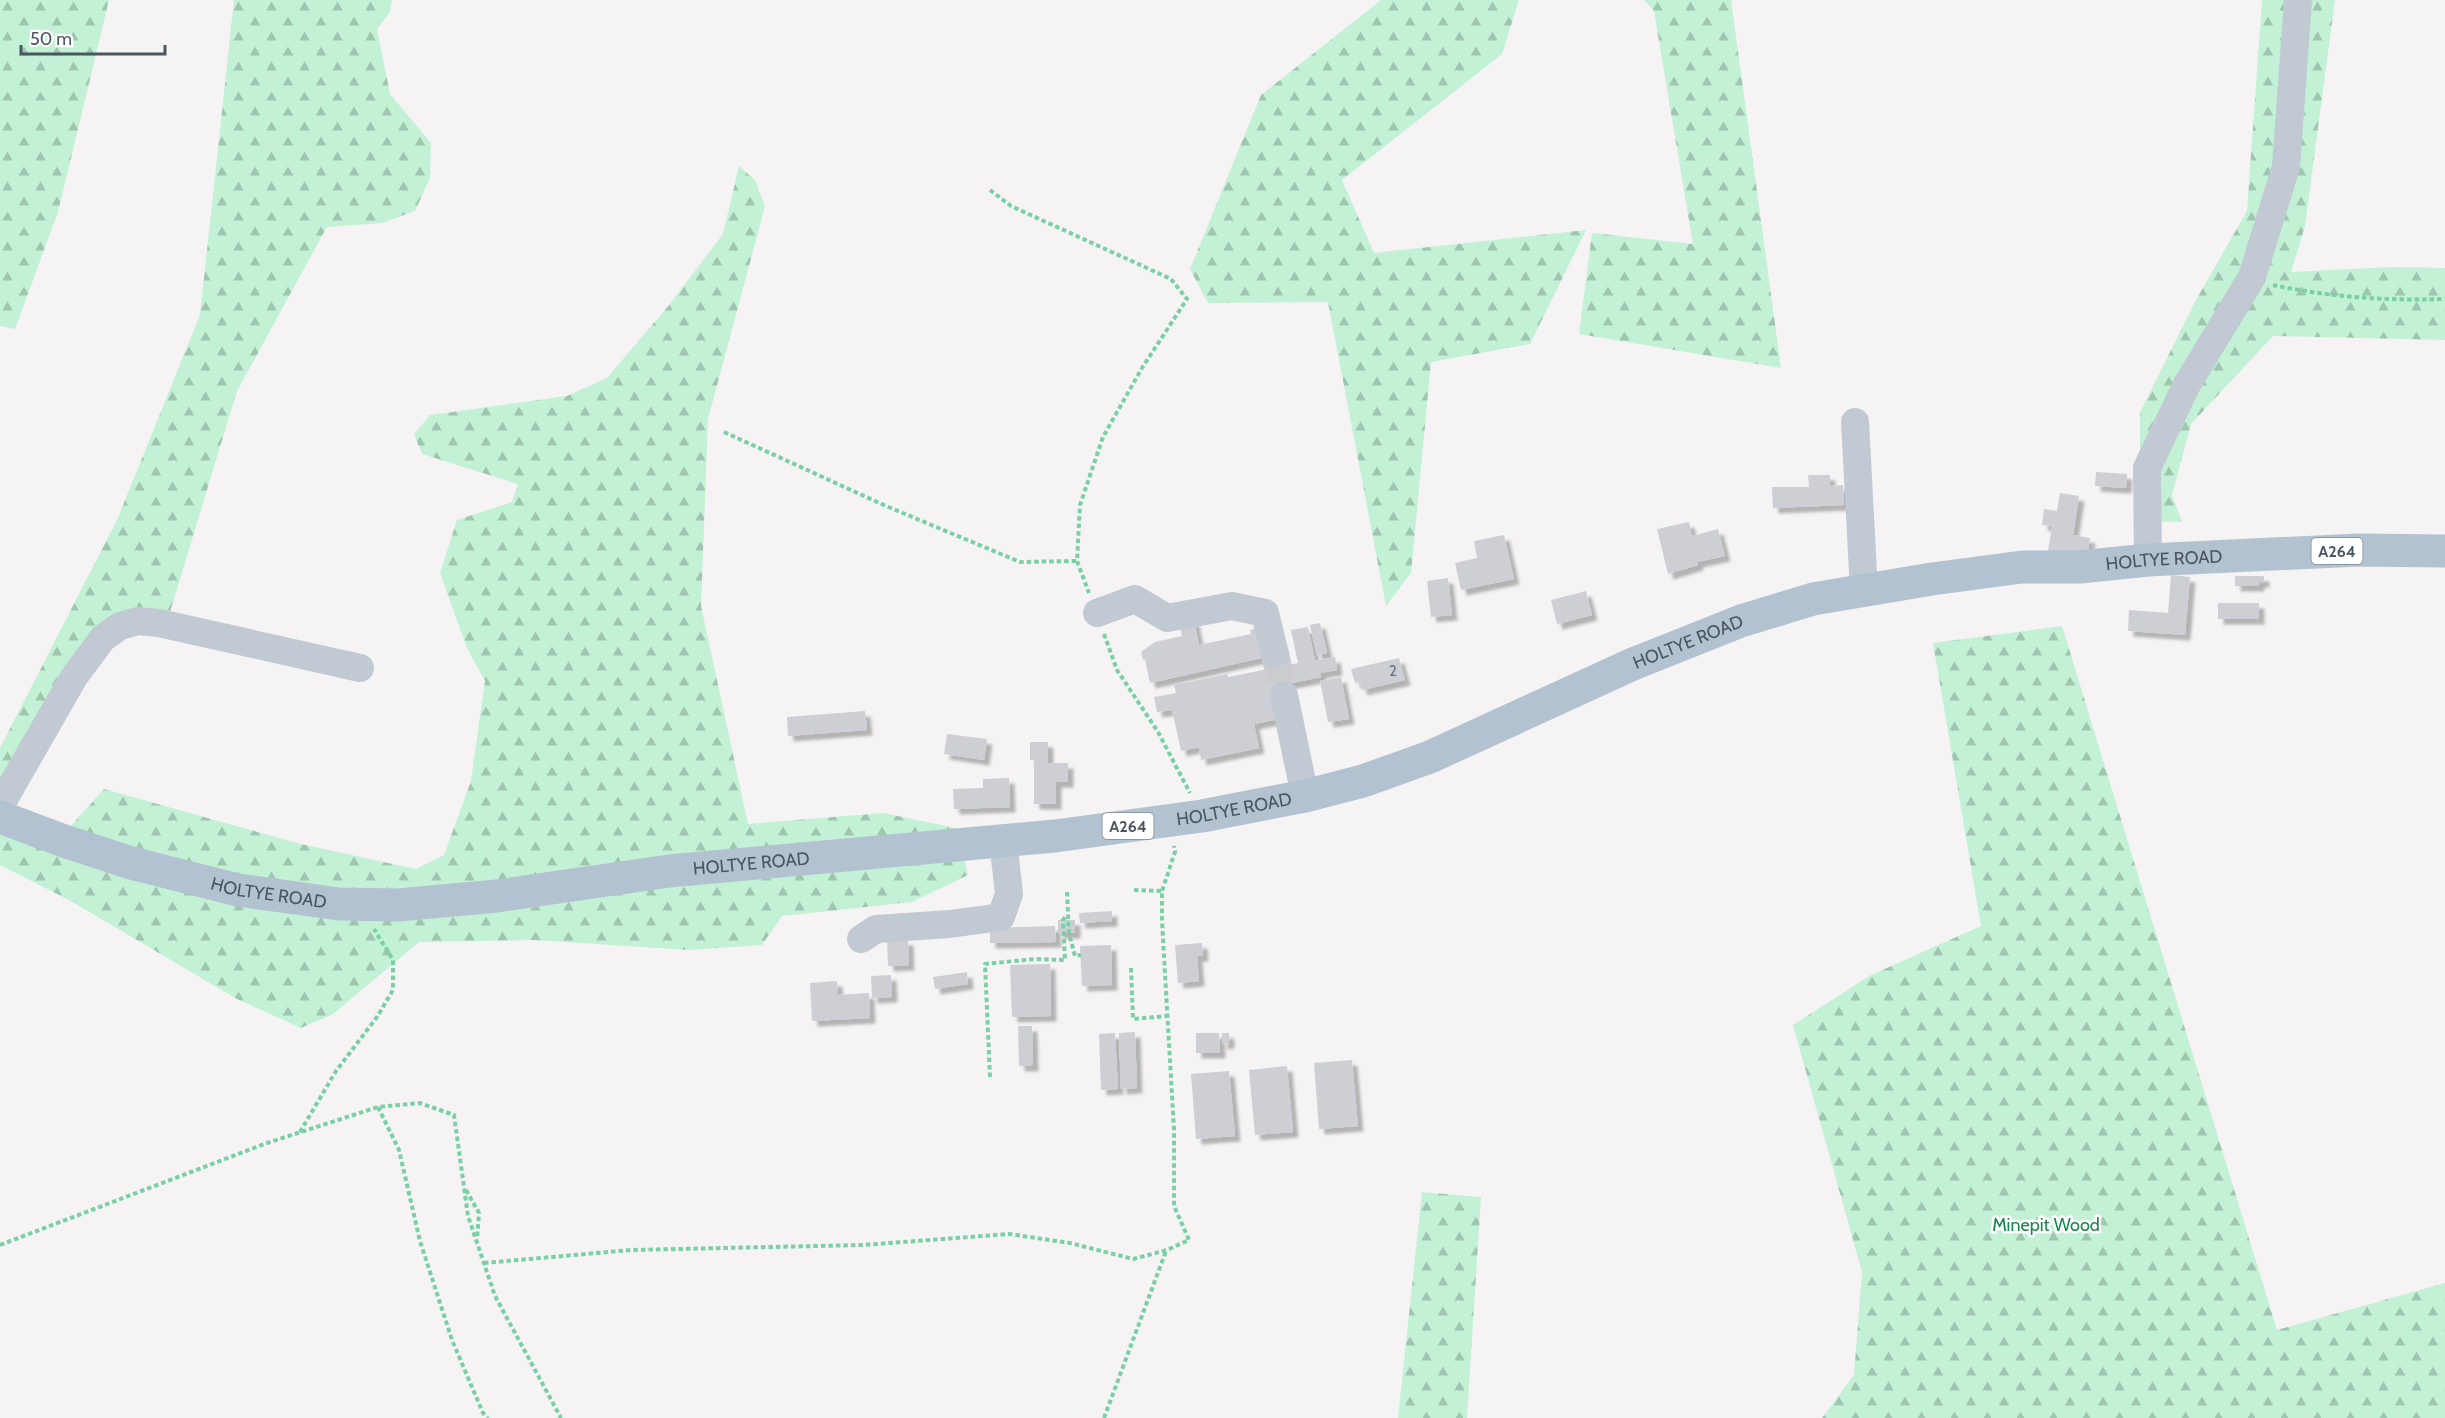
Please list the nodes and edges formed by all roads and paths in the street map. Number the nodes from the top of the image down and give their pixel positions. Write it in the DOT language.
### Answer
graph roads {
  1 [pos="2298,0"];
  2 [pos="990,190"];
  3 [pos="2252,277"];
  4 [pos="2445,298"];
  5 [pos="1855,422"];
  6 [pos="724,432"];
  7 [pos="2445,551"];
  8 [pos="2148,560"];
  9 [pos="1077,561"];
  10 [pos="1863,591"];
  11 [pos="1097,613"];
  12 [pos="1275,654"];
  13 [pos="360,668"];
  14 [pos="1284,695"];
  15 [pos="1305,796"];
  16 [pos="0,806"];
  17 [pos="1202,816"];
  18 [pos="0,817"];
  19 [pos="1170,821"];
  20 [pos="1003,840"];
  21 [pos="1134,890"];
  22 [pos="1162,891"];
  23 [pos="1067,892"];
  24 [pos="358,904"];
  25 [pos="1067,915"];
  26 [pos="861,939"];
  27 [pos="1081,955"];
  28 [pos="1131,968"];
  29 [pos="1167,1016"];
  30 [pos="990,1077"];
  31 [pos="378,1107"];
  32 [pos="300,1133"];
  33 [pos="464,1187"];
  34 [pos="477,1244"];
  35 [pos="0,1245"];
  36 [pos="1167,1250"];
  37 [pos="484,1263"];
  38 [pos="488,1418"];
  39 [pos="561,1418"];
  40 [pos="1104,1418"];
  1 -- 3 [label="lane"];
  2 -- 9 [label="path"];
  3 -- 4 [label="path"];
  3 -- 8 [label="lane"];
  5 -- 10 [label="lane"];
  6 -- 9 [label="path"];
  7 -- 8 [label="main road, HOLTYE ROAD / A264"];
  8 -- 10 [label="main road, HOLTYE ROAD / A264"];
  9 -- 11 [label="path"];
  10 -- 15 [label="main road, HOLTYE ROAD / A264"];
  11 -- 12 [label="lane"];
  11 -- 17 [label="path"];
  13 -- 16 [label="lane"];
  14 -- 15 [label="lane"];
  15 -- 17 [label="main road, HOLTYE ROAD / A264"];
  17 -- 19 [label="main road, HOLTYE ROAD / A264"];
  18 -- 24 [label="main road, HOLTYE ROAD / A264"];
  19 -- 20 [label="main road, HOLTYE ROAD / A264"];
  19 -- 22 [label="path"];
  20 -- 24 [label="main road, HOLTYE ROAD / A264"];
  20 -- 26 [label="lane"];
  21 -- 22 [label="path"];
  22 -- 29 [label="path"];
  23 -- 25 [label="path"];
  24 -- 32 [label="path"];
  25 -- 27 [label="path"];
  25 -- 30 [label="path"];
  28 -- 29 [label="path"];
  29 -- 36 [label="path"];
  31 -- 32 [label="path"];
  31 -- 33 [label="path"];
  31 -- 38 [label="path"];
  32 -- 35 [label="path"];
  33 -- 34 [label="path"];
  33 -- 34 [label="path"];
  34 -- 37 [label="path"];
  36 -- 37 [label="path"];
  36 -- 40 [label="path"];
  37 -- 39 [label="path"];
}
